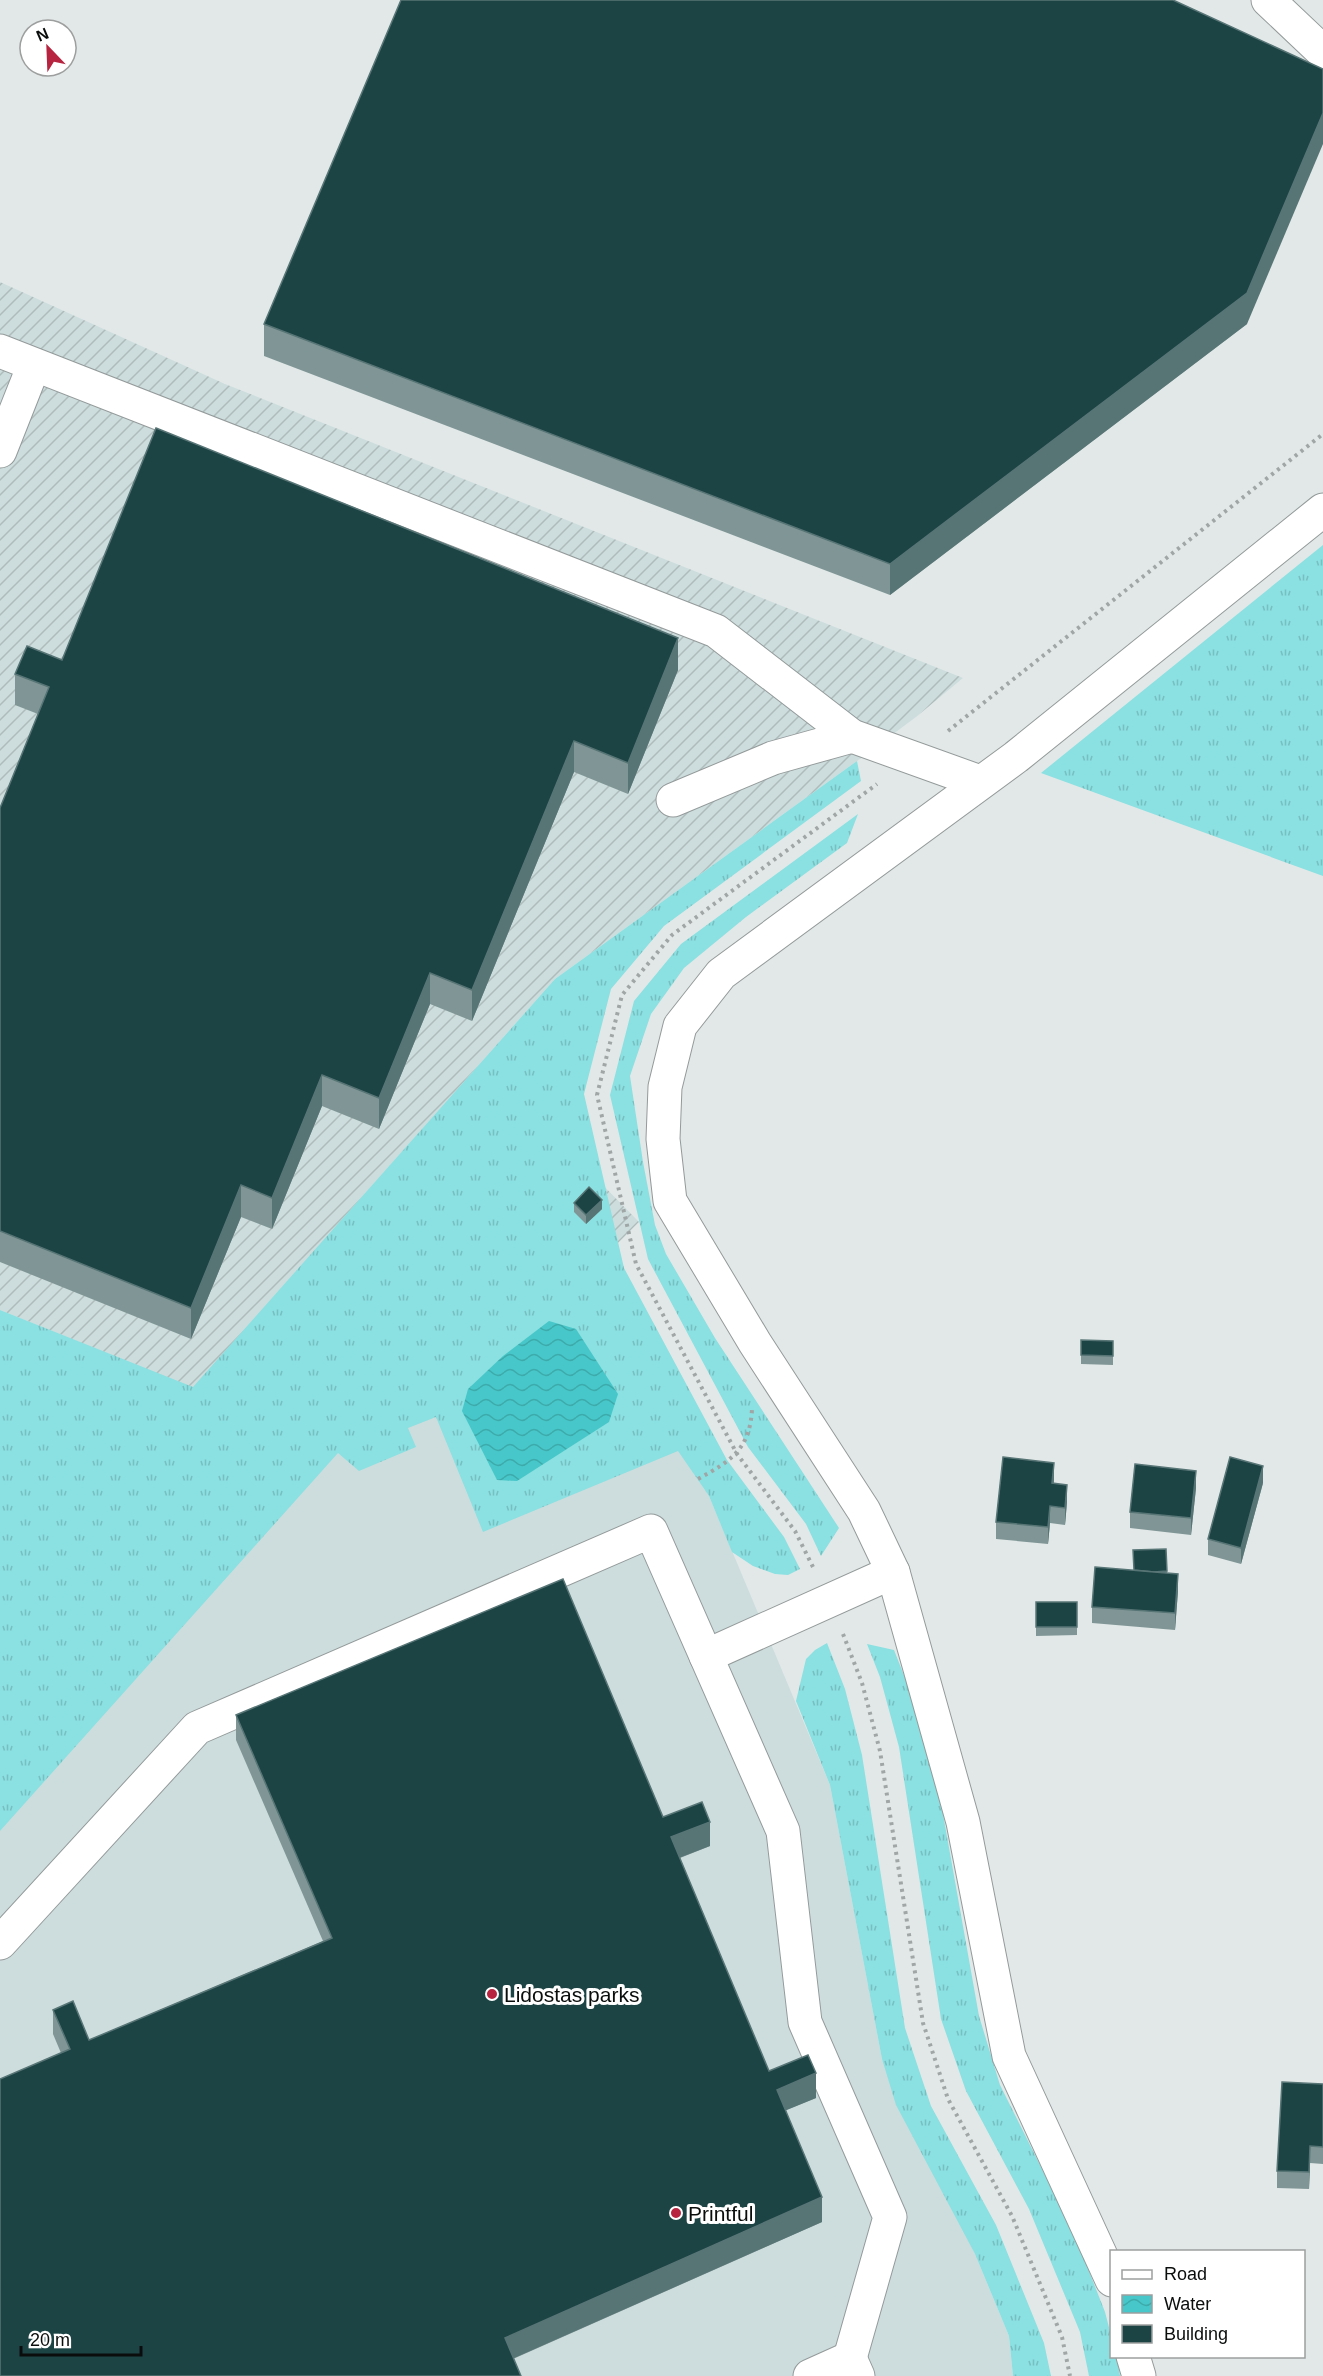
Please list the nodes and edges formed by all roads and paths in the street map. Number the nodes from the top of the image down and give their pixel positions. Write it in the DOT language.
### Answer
graph roads {
  1 [pos="1268,0"];
  2 [pos="1323,52"];
  3 [pos="0,351"];
  4 [pos="34,365"];
  5 [pos="1323,434"];
  6 [pos="0,451"];
  7 [pos="1323,510"];
  8 [pos="852,736"];
  9 [pos="913,758"];
  10 [pos="980,782"];
  11 [pos="673,800"];
  12 [pos="752,1400"];
  13 [pos="737,1454"];
  14 [pos="698,1479"];
  15 [pos="893,1572"];
  16 [pos="829,1601"];
  17 [pos="706,1656"];
  18 [pos="0,1943"];
  19 [pos="1110,2276"];
  20 [pos="1134,2358"];
  21 [pos="854,2367"];
  22 [pos="810,2376"];
  23 [pos="1070,2376"];
  24 [pos="1138,2376"];
  1 -- 2 [label="street"];
  3 -- 4 [label="street"];
  4 -- 6 [label="street"];
  4 -- 8 [label="street"];
  5 -- 9 [label="path"];
  7 -- 10 [label="street"];
  8 -- 9 [label="street"];
  8 -- 11 [label="street"];
  9 -- 10 [label="street"];
  9 -- 13 [label="path"];
  10 -- 15 [label="street"];
  12 -- 13 [label="path"];
  13 -- 14 [label="path"];
  13 -- 16 [label="path"];
  15 -- 16 [label="street"];
  15 -- 19 [label="street"];
  16 -- 17 [label="street"];
  16 -- 23 [label="path"];
  17 -- 18 [label="street"];
  17 -- 21 [label="street"];
  20 -- 24 [label="street"];
  21 -- 22 [label="street"];
}
